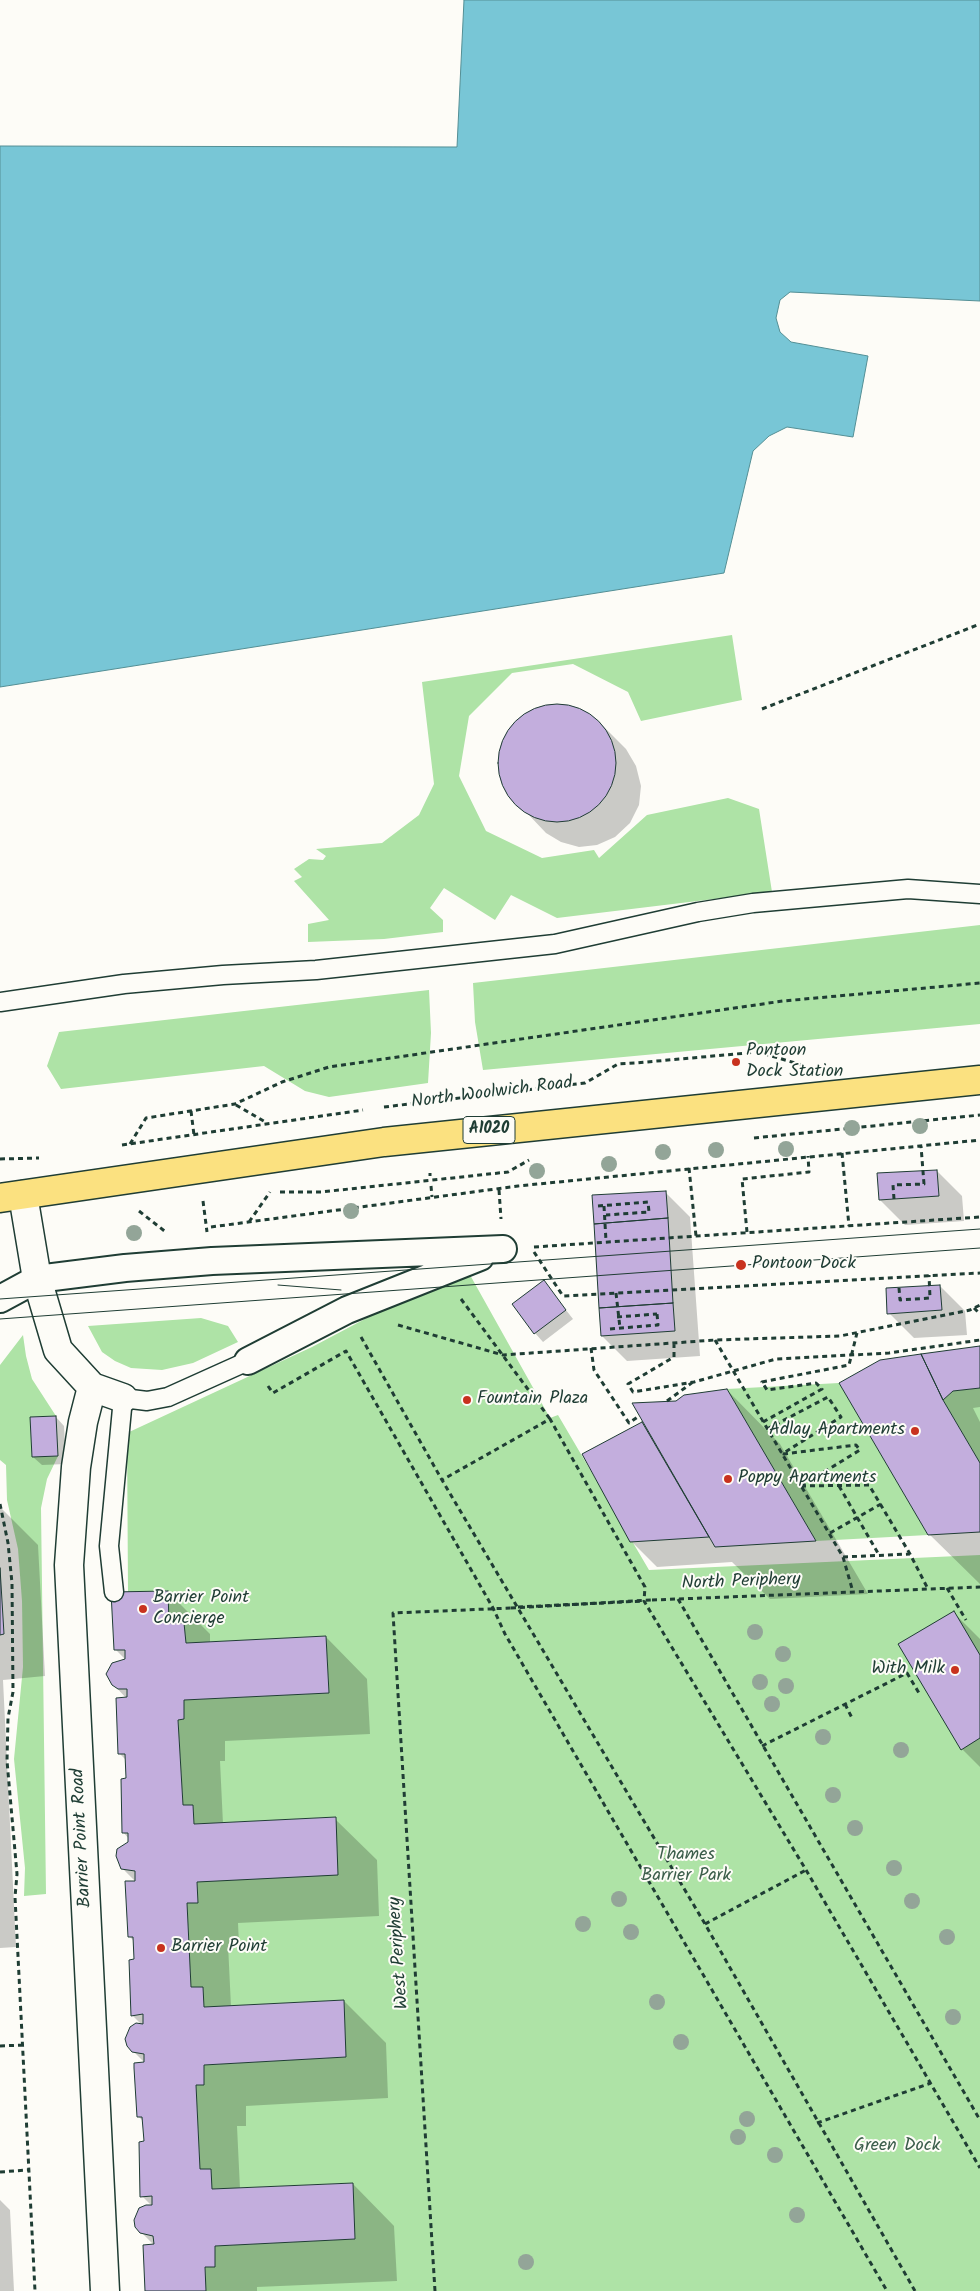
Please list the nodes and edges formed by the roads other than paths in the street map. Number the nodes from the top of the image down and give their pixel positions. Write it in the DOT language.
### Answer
graph roads {
  1 [pos="980,894"];
  2 [pos="0,1002"];
  3 [pos="980,1080"];
  4 [pos="11,1197"];
  5 [pos="37,1279"];
  6 [pos="0,1299"];
  7 [pos="248,1361"];
  8 [pos="92,1387"];
  9 [pos="124,1398"];
  10 [pos="114,1592"];
  11 [pos="105,2291"];
  1 -- 2 [label="lane"];
  3 -- 4 [label="main road, North Woolwich Road / A1020"];
  4 -- 5 [label="street"];
  5 -- 6 [label="street"];
  5 -- 7 [label="street"];
  5 -- 8 [label="street"];
  7 -- 9 [label="lane"];
  8 -- 9 [label="street"];
  8 -- 11 [label="street, Barrier Point Road"];
  9 -- 10 [label="lane"];
}
